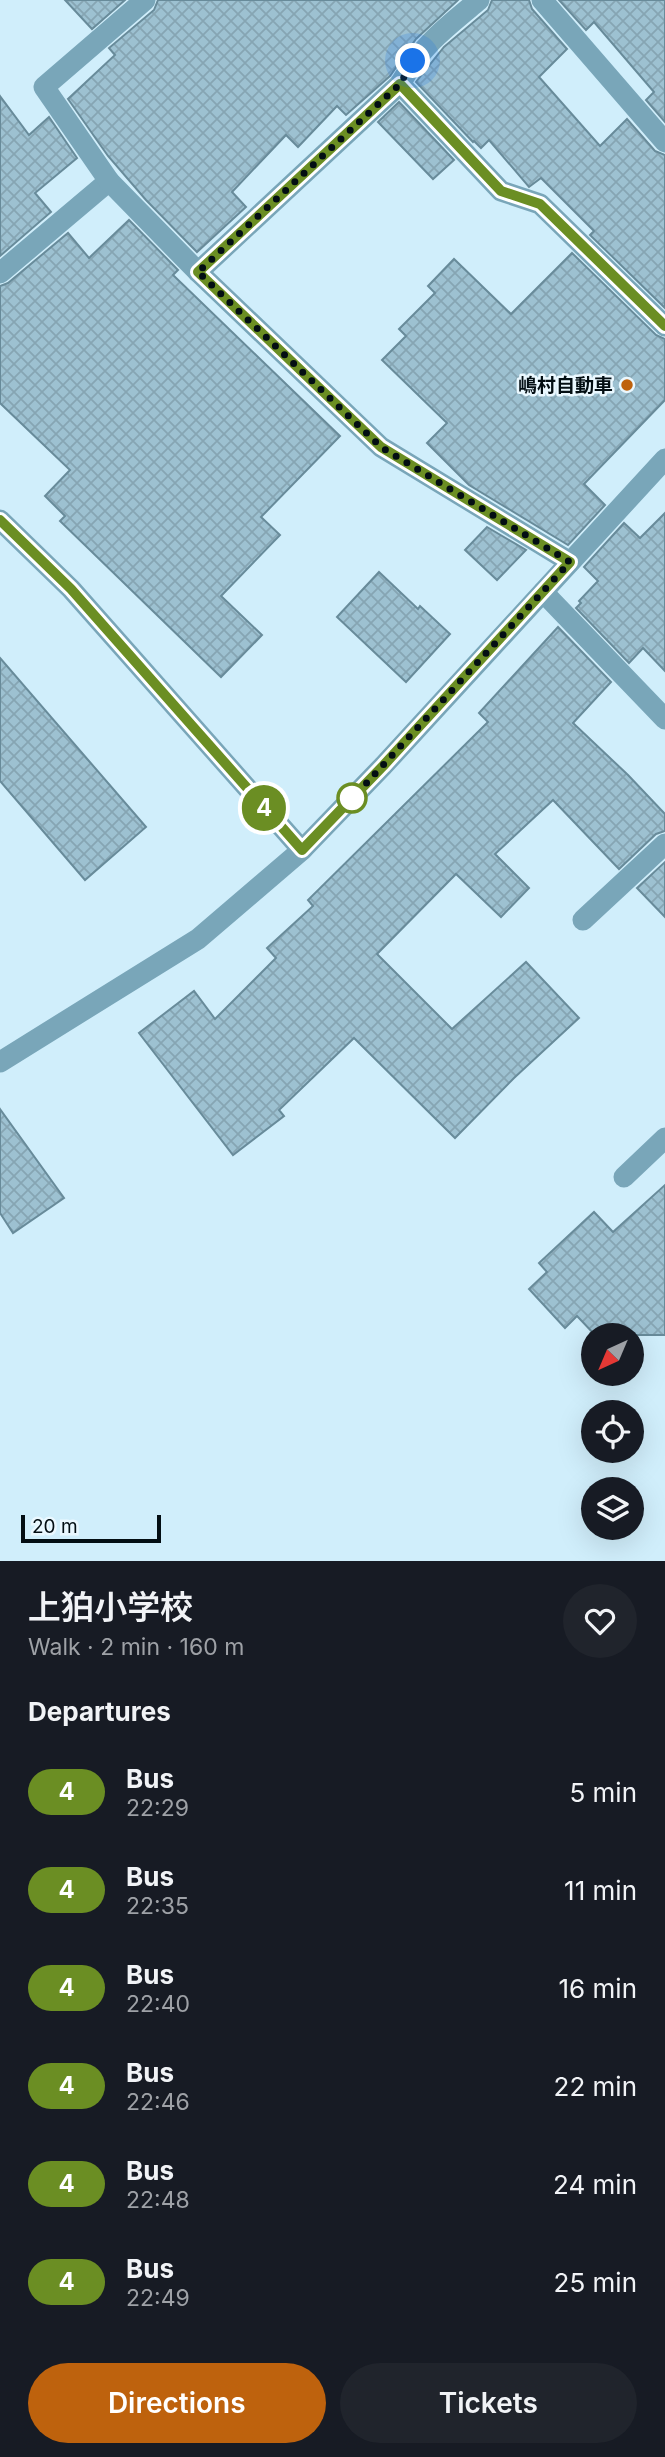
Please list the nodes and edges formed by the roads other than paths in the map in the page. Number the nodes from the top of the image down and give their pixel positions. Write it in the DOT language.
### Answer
graph roads {
  1 [pos="145,0"];
  2 [pos="479,0"];
  3 [pos="542,0"];
  4 [pos="400,84"];
  5 [pos="665,142"];
  6 [pos="109,181"];
  7 [pos="198,272"];
  8 [pos="0,273"];
  9 [pos="665,326"];
  10 [pos="665,459"];
  11 [pos="0,520"];
  12 [pos="570,562"];
  13 [pos="542,592"];
  14 [pos="665,719"];
  15 [pos="665,844"];
  16 [pos="302,850"];
  17 [pos="583,920"];
  18 [pos="0,1062"];
  19 [pos="665,1138"];
  20 [pos="624,1177"];
  1 -- 6 [label="street"];
  2 -- 4 [label="street"];
  3 -- 5 [label="street"];
  4 -- 7 [label="street"];
  4 -- 9 [label="street"];
  6 -- 7 [label="street"];
  6 -- 8 [label="street"];
  7 -- 12 [label="street"];
  10 -- 12 [label="street"];
  11 -- 16 [label="street"];
  12 -- 13 [label="street"];
  13 -- 14 [label="street"];
  13 -- 16 [label="street"];
  15 -- 17 [label="street"];
  16 -- 18 [label="street"];
  19 -- 20 [label="street"];
}
